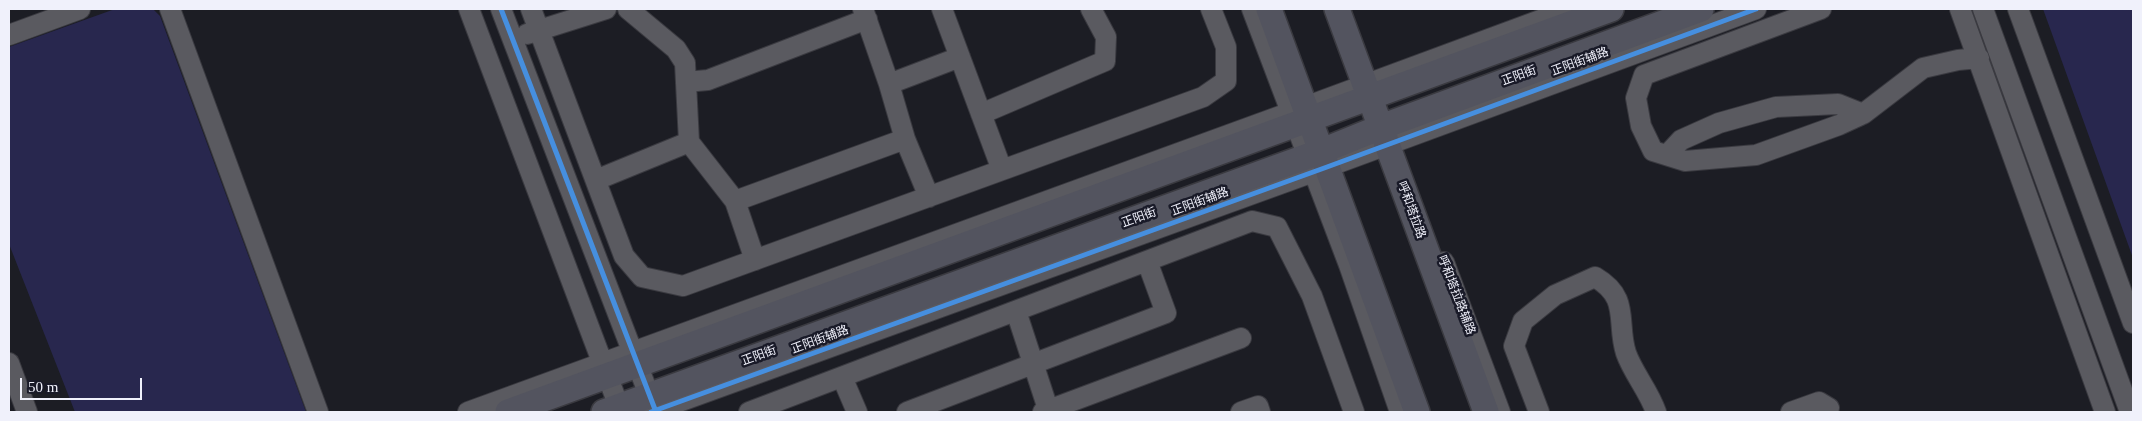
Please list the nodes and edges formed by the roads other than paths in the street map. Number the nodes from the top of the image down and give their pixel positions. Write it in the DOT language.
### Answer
graph roads {
  1 [pos="80,9"];
  2 [pos="170,9"];
  3 [pos="469,9"];
  4 [pos="501,9"];
  5 [pos="531,9"];
  6 [pos="606,9"];
  7 [pos="628,9"];
  8 [pos="942,9"];
  9 [pos="1091,9"];
  10 [pos="1211,9"];
  11 [pos="1252,9"];
  12 [pos="1269,9"];
  13 [pos="1337,9"];
  14 [pos="1350,9"];
  15 [pos="1570,9"];
  16 [pos="1611,9"];
  17 [pos="1701,9"];
  18 [pos="1756,9"];
  19 [pos="1821,9"];
  20 [pos="1960,9"];
  21 [pos="1983,9"];
  22 [pos="2018,9"];
  23 [pos="865,14"];
  24 [pos="539,30"];
  25 [pos="9,35"];
  26 [pos="513,39"];
  27 [pos="960,57"];
  28 [pos="1979,58"];
  29 [pos="686,82"];
  30 [pos="889,84"];
  31 [pos="1373,88"];
  32 [pos="981,114"];
  33 [pos="1863,114"];
  34 [pos="1300,117"];
  35 [pos="1389,134"];
  36 [pos="2029,135"];
  37 [pos="905,139"];
  38 [pos="689,142"];
  39 [pos="2009,143"];
  40 [pos="1667,155"];
  41 [pos="1317,162"];
  42 [pos="1002,170"];
  43 [pos="596,180"];
  44 [pos="929,197"];
  45 [pos="735,200"];
  46 [pos="755,260"];
  47 [pos="1147,261"];
  48 [pos="1016,311"];
  49 [pos="2133,323"];
  50 [pos="1241,338"];
  51 [pos="634,359"];
  52 [pos="9,363"];
  53 [pos="1033,363"];
  54 [pos="605,370"];
  55 [pos="842,377"];
  56 [pos="653,408"];
  57 [pos="614,410"];
  58 [pos="1833,411"];
  59 [pos="27,412"];
  60 [pos="318,412"];
  61 [pos="468,412"];
  62 [pos="508,412"];
  63 [pos="749,412"];
  64 [pos="857,412"];
  65 [pos="907,412"];
  66 [pos="1047,412"];
  67 [pos="1241,412"];
  68 [pos="1260,412"];
  69 [pos="1354,412"];
  70 [pos="1400,412"];
  71 [pos="1417,412"];
  72 [pos="1486,412"];
  73 [pos="1500,412"];
  74 [pos="1538,412"];
  75 [pos="1656,412"];
  76 [pos="1791,412"];
  77 [pos="2105,412"];
  78 [pos="2130,412"];
  1 -- 25 [label="street"];
  2 -- 60 [label="street"];
  3 -- 54 [label="street"];
  4 -- 26 [label="street"];
  5 -- 24 [label="street"];
  6 -- 24 [label="street"];
  7 -- 29 [label="street"];
  8 -- 27 [label="street"];
  9 -- 32 [label="street"];
  10 -- 42 [label="street"];
  11 -- 34 [label="street"];
  12 -- 34 [label="main road"];
  13 -- 31 [label="main road, 呼和塔拉路"];
  14 -- 31 [label="street"];
  15 -- 31 [label="street"];
  16 -- 31 [label="main road"];
  17 -- 35 [label="main road, 正阳街"];
  18 -- 35 [label="street, 正阳街辅路"];
  19 -- 40 [label="street"];
  20 -- 28 [label="street"];
  21 -- 36 [label="street"];
  22 -- 49 [label="street"];
  23 -- 29 [label="street"];
  23 -- 30 [label="street"];
  24 -- 26 [label="street"];
  24 -- 43 [label="street"];
  26 -- 51 [label="street"];
  27 -- 30 [label="street"];
  27 -- 32 [label="street"];
  28 -- 33 [label="street"];
  28 -- 39 [label="street"];
  29 -- 38 [label="street"];
  30 -- 37 [label="street"];
  31 -- 34 [label="main road"];
  31 -- 35 [label="main road, 呼和塔拉路"];
  32 -- 42 [label="street"];
  33 -- 40 [label="street"];
  33 -- 40 [label="street"];
  34 -- 41 [label="main road"];
  34 -- 51 [label="main road"];
  35 -- 41 [label="main road, 正阳街"];
  35 -- 72 [label="main road, 呼和塔拉路"];
  35 -- 73 [label="street, 呼和塔拉路辅路"];
  36 -- 39 [label="street"];
  36 -- 78 [label="street"];
  37 -- 44 [label="street"];
  37 -- 45 [label="street"];
  38 -- 43 [label="street"];
  38 -- 45 [label="street"];
  39 -- 77 [label="street"];
  41 -- 56 [label="main road, 正阳街"];
  41 -- 70 [label="street"];
  41 -- 71 [label="main road"];
  42 -- 44 [label="street"];
  43 -- 46 [label="street"];
  44 -- 46 [label="street"];
  45 -- 46 [label="street"];
  47 -- 48 [label="street"];
  47 -- 53 [label="street"];
  47 -- 69 [label="street"];
  48 -- 53 [label="street"];
  48 -- 55 [label="street"];
  50 -- 66 [label="street"];
  51 -- 54 [label="main road"];
  51 -- 56 [label="street"];
  52 -- 59 [label="street"];
  53 -- 65 [label="street"];
  53 -- 66 [label="street"];
  54 -- 57 [label="street"];
  54 -- 61 [label="street"];
  54 -- 62 [label="main road"];
  55 -- 63 [label="street"];
  55 -- 64 [label="street"];
  56 -- 57 [label="main road, 正阳街"];
  58 -- 76 [label="street"];
  67 -- 68 [label="street"];
  74 -- 75 [label="street"];
}
